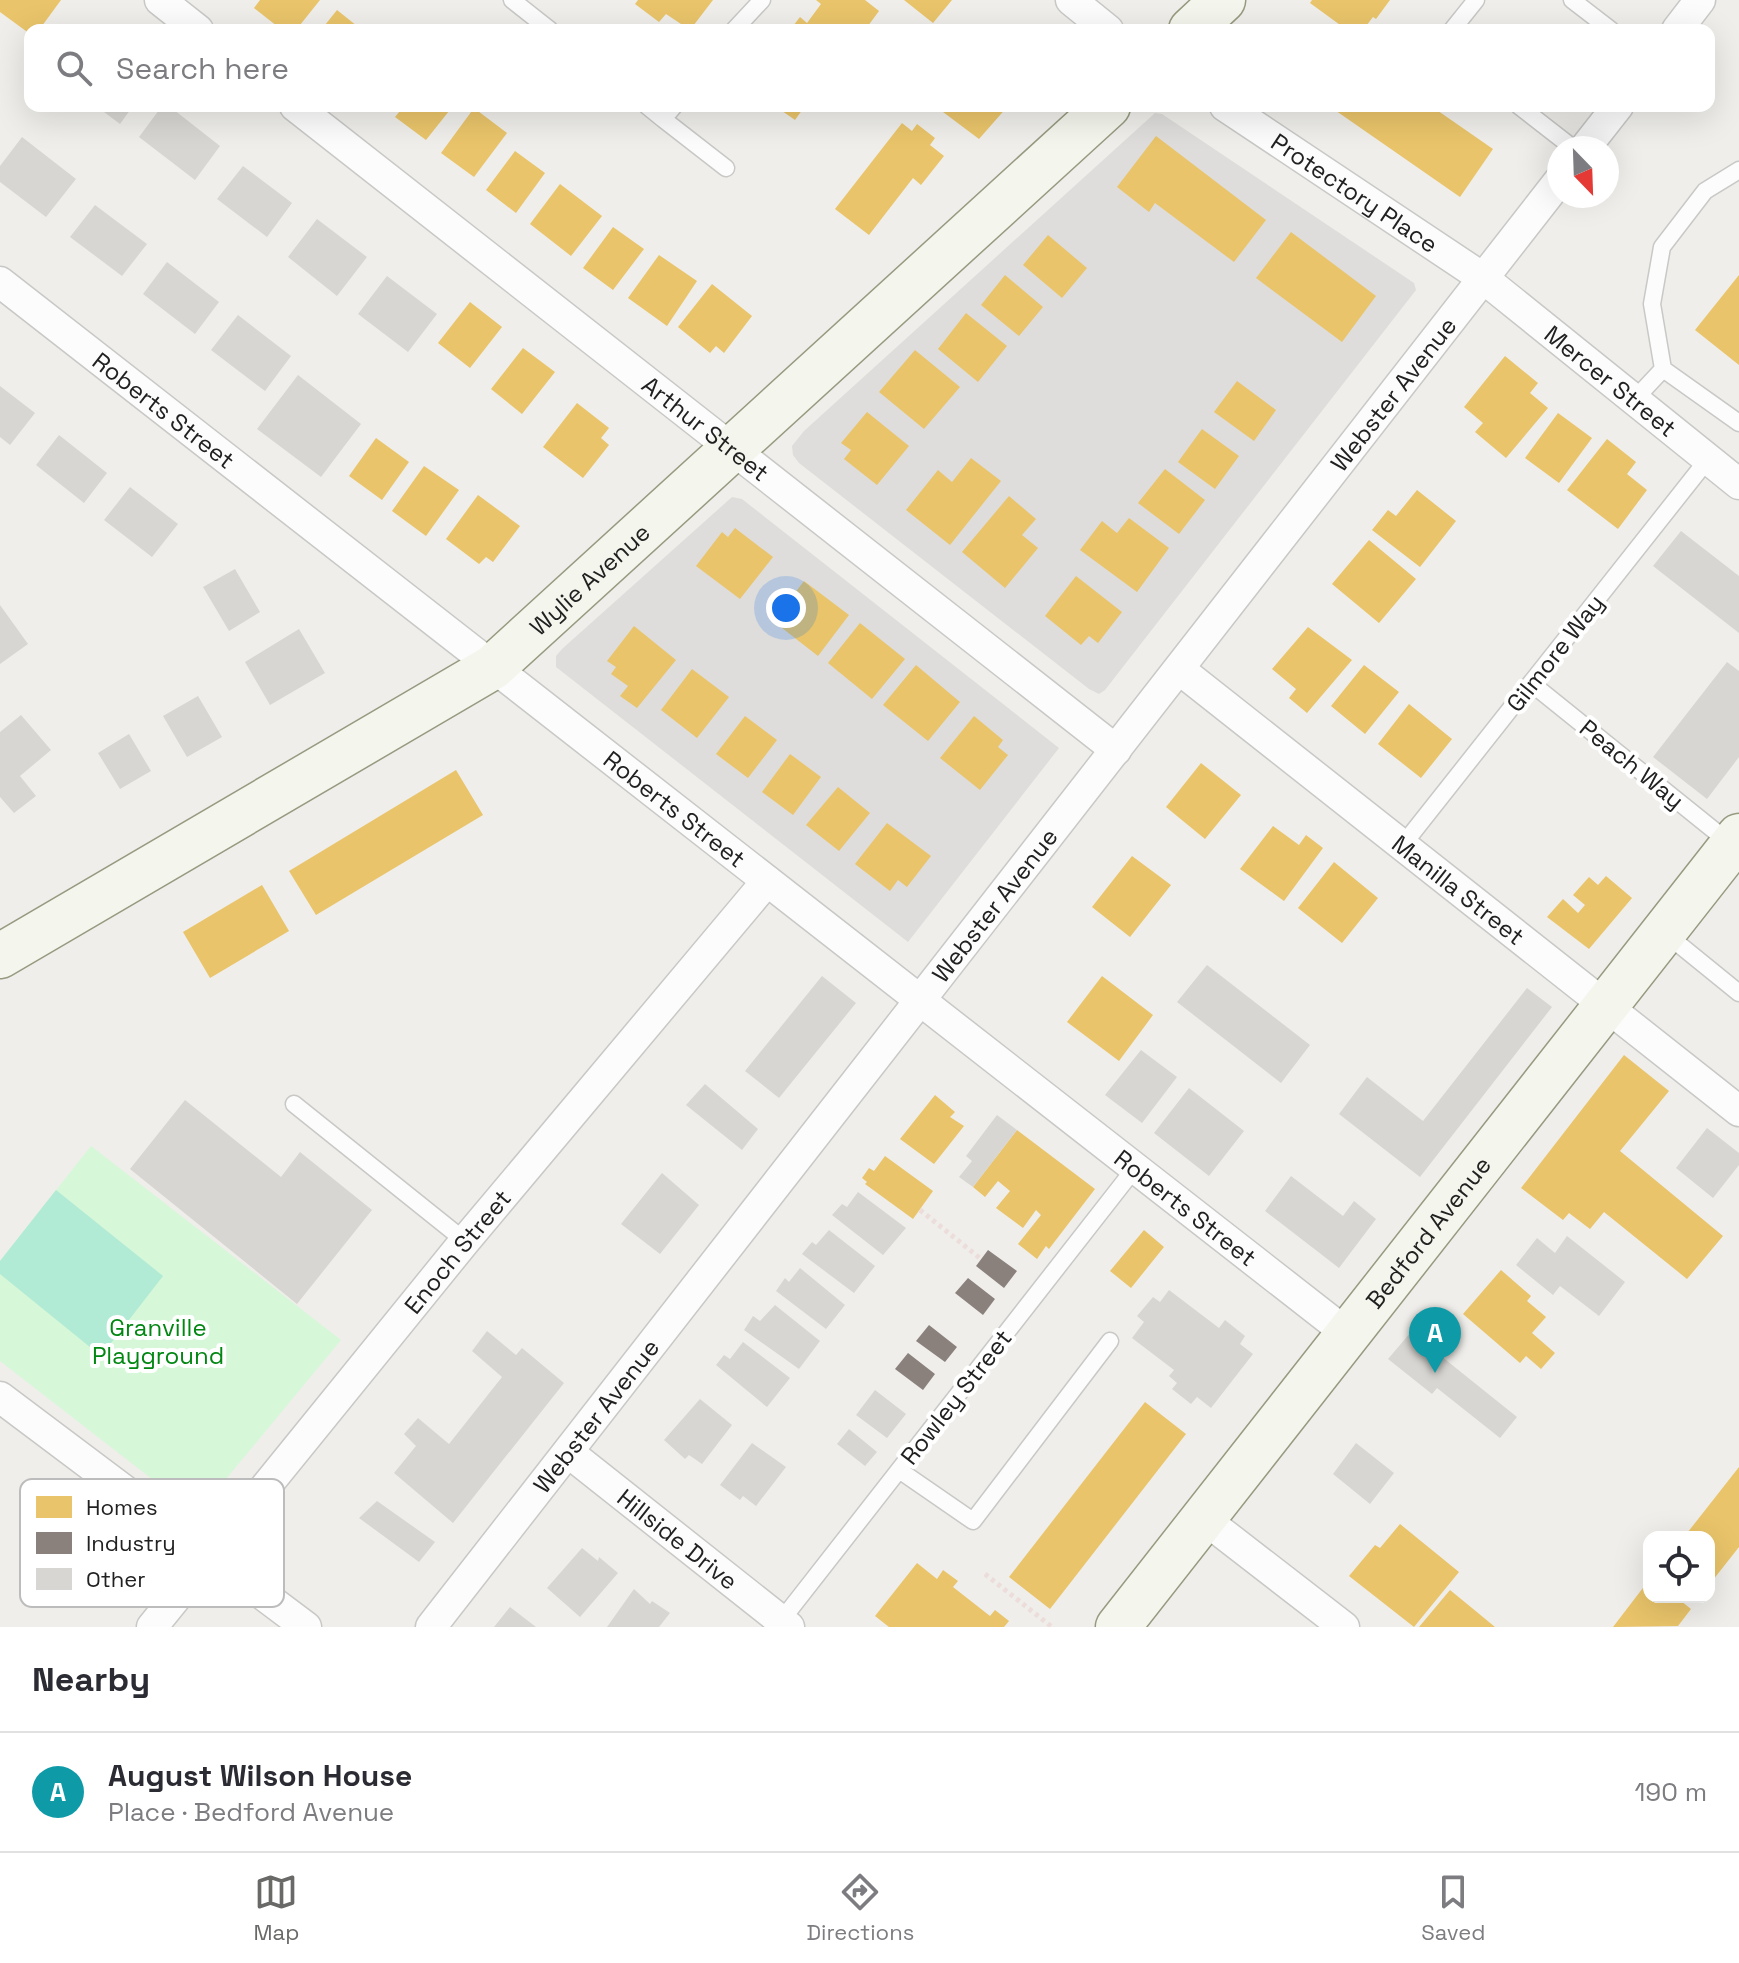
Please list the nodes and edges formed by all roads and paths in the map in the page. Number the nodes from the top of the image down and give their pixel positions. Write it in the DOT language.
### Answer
graph roads {
  1 [pos="160,0"];
  2 [pos="512,0"];
  3 [pos="762,0"];
  4 [pos="1071,0"];
  5 [pos="1223,0"];
  6 [pos="1476,0"];
  7 [pos="1572,0"];
  8 [pos="1700,0"];
  9 [pos="190,24"];
  10 [pos="542,24"];
  11 [pos="740,24"];
  12 [pos="1101,24"];
  13 [pos="1197,24"];
  14 [pos="1457,24"];
  15 [pos="1603,24"];
  16 [pos="1682,24"];
  17 [pos="303,112"];
  18 [pos="1101,112"];
  19 [pos="1234,112"];
  20 [pos="1527,112"];
  21 [pos="1613,112"];
  22 [pos="669,113"];
  23 [pos="1558,136"];
  24 [pos="1594,136"];
  25 [pos="726,168"];
  26 [pos="1739,170"];
  27 [pos="1547,196"];
  28 [pos="1483,278"];
  29 [pos="0,282"];
  30 [pos="1663,369"];
  31 [pos="1634,400"];
  32 [pos="1739,423"];
  33 [pos="734,449"];
  34 [pos="1708,459"];
  35 [pos="1739,484"];
  36 [pos="493,667"];
  37 [pos="1179,669"];
  38 [pos="1531,683"];
  39 [pos="1116,750"];
  40 [pos="1735,840"];
  41 [pos="1402,846"];
  42 [pos="767,881"];
  43 [pos="1664,932"];
  44 [pos="0,956"];
  45 [pos="1739,993"];
  46 [pos="920,1000"];
  47 [pos="1605,1007"];
  48 [pos="294,1104"];
  49 [pos="1739,1111"];
  50 [pos="1135,1168"];
  51 [pos="920,1210"];
  52 [pos="465,1241"];
  53 [pos="981,1259"];
  54 [pos="1349,1335"];
  55 [pos="1110,1341"];
  56 [pos="0,1397"];
  57 [pos="568,1452"];
  58 [pos="899,1470"];
  59 [pos="109,1479"];
  60 [pos="270,1479"];
  61 [pos="1203,1518"];
  62 [pos="985,1574"];
  63 [pos="168,1607"];
  64 [pos="279,1607"];
  65 [pos="782,1625"];
  66 [pos="152,1627"];
  67 [pos="306,1627"];
  68 [pos="431,1627"];
  69 [pos="1052,1627"];
  70 [pos="1118,1627"];
  71 [pos="1344,1627"];
  1 -- 9 [label="street"];
  2 -- 10 [label="lane"];
  3 -- 11 [label="lane"];
  4 -- 12 [label="street"];
  5 -- 13 [label="street"];
  6 -- 14 [label="lane"];
  7 -- 15 [label="lane"];
  8 -- 16 [label="street"];
  17 -- 33 [label="street, Arthur Street"];
  18 -- 33 [label="street, Wylie Avenue"];
  19 -- 28 [label="street, Protectory Place"];
  20 -- 23 [label="lane"];
  21 -- 24 [label="street"];
  22 -- 25 [label="lane"];
  26 -- 30 [label="lane"];
  27 -- 28 [label="street, Webster Avenue"];
  28 -- 31 [label="street, Mercer Street"];
  28 -- 37 [label="street, Webster Avenue"];
  29 -- 36 [label="street, Roberts Street"];
  30 -- 31 [label="lane"];
  30 -- 32 [label="lane"];
  31 -- 34 [label="street, Mercer Street"];
  33 -- 36 [label="street, Wylie Avenue"];
  33 -- 39 [label="street, Arthur Street"];
  34 -- 35 [label="street, Mercer Street"];
  34 -- 38 [label="lane, Gilmore Way"];
  36 -- 42 [label="street, Roberts Street"];
  36 -- 44 [label="street, Wylie Avenue"];
  37 -- 39 [label="street, Webster Avenue"];
  37 -- 41 [label="street, Manilla Street"];
  38 -- 40 [label="lane, Peach Way"];
  38 -- 41 [label="lane, Gilmore Way"];
  39 -- 46 [label="street, Webster Avenue"];
  40 -- 43 [label="street, Bedford Avenue"];
  41 -- 47 [label="street, Manilla Street"];
  42 -- 46 [label="street, Roberts Street"];
  42 -- 52 [label="street, Enoch Street"];
  43 -- 45 [label="lane"];
  43 -- 47 [label="street, Bedford Avenue"];
  46 -- 50 [label="street, Roberts Street"];
  46 -- 57 [label="street, Webster Avenue"];
  47 -- 49 [label="street, Manilla Street"];
  47 -- 54 [label="street, Bedford Avenue"];
  48 -- 52 [label="lane"];
  50 -- 54 [label="street, Roberts Street"];
  50 -- 58 [label="lane, Rowley Street"];
  51 -- 53 [label="path"];
  52 -- 60 [label="street, Enoch Street"];
  54 -- 61 [label="street, Bedford Avenue"];
  55 -- 58 [label="lane"];
  56 -- 59 [label="street"];
  57 -- 65 [label="street, Hillside Drive"];
  57 -- 68 [label="street, Webster Avenue"];
  58 -- 65 [label="lane, Rowley Street"];
  61 -- 70 [label="street, Bedford Avenue"];
  61 -- 71 [label="street"];
  62 -- 69 [label="path"];
  63 -- 66 [label="street, Enoch Street"];
  64 -- 67 [label="street"];
}
